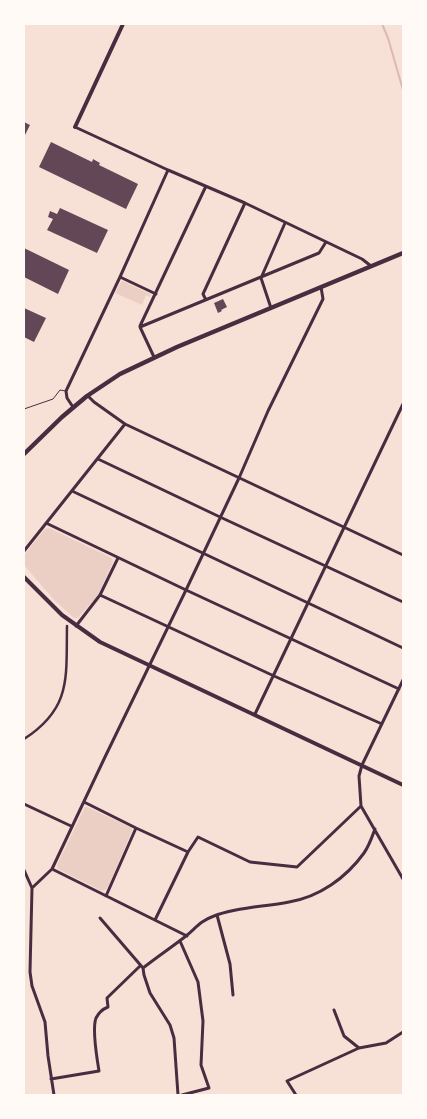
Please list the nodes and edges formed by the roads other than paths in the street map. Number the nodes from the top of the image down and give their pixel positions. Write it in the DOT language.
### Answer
graph roads {
  1 [pos="124,24"];
  2 [pos="75,127"];
  3 [pos="168,170"];
  4 [pos="206,186"];
  5 [pos="245,203"];
  6 [pos="285,223"];
  7 [pos="326,242"];
  8 [pos="403,253"];
  9 [pos="371,266"];
  10 [pos="120,278"];
  11 [pos="261,278"];
  12 [pos="321,288"];
  13 [pos="156,294"];
  14 [pos="206,300"];
  15 [pos="271,308"];
  16 [pos="140,327"];
  17 [pos="154,357"];
  18 [pos="66,391"];
  19 [pos="87,396"];
  20 [pos="403,404"];
  21 [pos="73,407"];
  22 [pos="24,409"];
  23 [pos="125,424"];
  24 [pos="24,454"];
  25 [pos="98,459"];
  26 [pos="238,478"];
  27 [pos="72,491"];
  28 [pos="220,517"];
  29 [pos="46,523"];
  30 [pos="344,527"];
  31 [pos="24,551"];
  32 [pos="203,553"];
  33 [pos="403,555"];
  34 [pos="118,558"];
  35 [pos="325,566"];
  36 [pos="24,577"];
  37 [pos="186,590"];
  38 [pos="100,594"];
  39 [pos="308,602"];
  40 [pos="403,602"];
  41 [pos="67,626"];
  42 [pos="76,626"];
  43 [pos="169,626"];
  44 [pos="291,638"];
  45 [pos="403,648"];
  46 [pos="150,666"];
  47 [pos="274,676"];
  48 [pos="403,680"];
  49 [pos="399,689"];
  50 [pos="255,714"];
  51 [pos="382,724"];
  52 [pos="24,739"];
  53 [pos="362,765"];
  54 [pos="403,785"];
  55 [pos="84,802"];
  56 [pos="24,804"];
  57 [pos="361,806"];
  58 [pos="72,826"];
  59 [pos="136,828"];
  60 [pos="375,829"];
  61 [pos="188,852"];
  62 [pos="24,870"];
  63 [pos="52,870"];
  64 [pos="403,879"];
  65 [pos="32,888"];
  66 [pos="106,896"];
  67 [pos="217,915"];
  68 [pos="100,918"];
  69 [pos="155,920"];
  70 [pos="187,936"];
  71 [pos="180,941"];
  72 [pos="142,967"];
  73 [pos="233,995"];
  74 [pos="334,1010"];
  75 [pos="403,1032"];
  76 [pos="359,1048"];
  77 [pos="51,1079"];
  78 [pos="54,1095"];
  79 [pos="178,1095"];
  80 [pos="182,1095"];
  81 [pos="296,1095"];
  1 -- 2 [label="street"];
  2 -- 3 [label="street"];
  3 -- 4 [label="street"];
  3 -- 10 [label="street"];
  4 -- 5 [label="street"];
  4 -- 13 [label="street"];
  5 -- 6 [label="street"];
  5 -- 14 [label="street"];
  6 -- 7 [label="street"];
  6 -- 11 [label="street"];
  7 -- 9 [label="street"];
  7 -- 11 [label="street"];
  8 -- 9 [label="main road"];
  9 -- 12 [label="main road"];
  10 -- 13 [label="street"];
  10 -- 18 [label="street"];
  11 -- 14 [label="street"];
  11 -- 15 [label="street"];
  12 -- 15 [label="main road"];
  12 -- 26 [label="street"];
  13 -- 16 [label="street"];
  14 -- 16 [label="street"];
  15 -- 17 [label="main road"];
  16 -- 17 [label="street"];
  17 -- 19 [label="main road"];
  18 -- 21 [label="street"];
  18 -- 22 [label="lane"];
  19 -- 21 [label="main road"];
  19 -- 23 [label="street"];
  20 -- 30 [label="street"];
  21 -- 24 [label="main road"];
  23 -- 25 [label="street"];
  23 -- 26 [label="street"];
  25 -- 27 [label="street"];
  25 -- 28 [label="street"];
  26 -- 28 [label="street"];
  26 -- 30 [label="street"];
  27 -- 29 [label="street"];
  27 -- 32 [label="street"];
  28 -- 32 [label="street"];
  28 -- 35 [label="street"];
  29 -- 31 [label="street"];
  29 -- 34 [label="street"];
  30 -- 33 [label="street"];
  30 -- 35 [label="street"];
  32 -- 37 [label="street"];
  32 -- 39 [label="street"];
  34 -- 37 [label="street"];
  34 -- 38 [label="street"];
  35 -- 39 [label="street"];
  35 -- 40 [label="street"];
  36 -- 42 [label="street"];
  37 -- 43 [label="street"];
  37 -- 44 [label="street"];
  38 -- 42 [label="street"];
  38 -- 43 [label="street"];
  39 -- 44 [label="street"];
  39 -- 45 [label="street"];
  41 -- 52 [label="street"];
  42 -- 46 [label="street"];
  43 -- 46 [label="street"];
  43 -- 47 [label="street"];
  44 -- 47 [label="street"];
  44 -- 49 [label="street"];
  46 -- 50 [label="street"];
  46 -- 55 [label="street"];
  47 -- 50 [label="street"];
  47 -- 51 [label="street"];
  48 -- 49 [label="street"];
  49 -- 51 [label="street"];
  50 -- 53 [label="street"];
  51 -- 53 [label="street"];
  53 -- 54 [label="street"];
  53 -- 57 [label="street"];
  55 -- 58 [label="street"];
  55 -- 59 [label="street"];
  56 -- 58 [label="street"];
  57 -- 60 [label="street"];
  57 -- 61 [label="street"];
  58 -- 63 [label="street"];
  59 -- 61 [label="street"];
  59 -- 66 [label="street"];
  60 -- 64 [label="street"];
  60 -- 67 [label="street"];
  61 -- 69 [label="street"];
  62 -- 65 [label="street"];
  63 -- 65 [label="street"];
  63 -- 66 [label="street"];
  65 -- 77 [label="street"];
  66 -- 69 [label="street"];
  67 -- 70 [label="street"];
  67 -- 73 [label="street"];
  68 -- 72 [label="street"];
  69 -- 70 [label="street"];
  70 -- 71 [label="street"];
  71 -- 72 [label="street"];
  71 -- 80 [label="street"];
  72 -- 77 [label="street"];
  72 -- 79 [label="street"];
  74 -- 76 [label="street"];
  75 -- 76 [label="street"];
  76 -- 81 [label="street"];
  77 -- 78 [label="street"];
}
